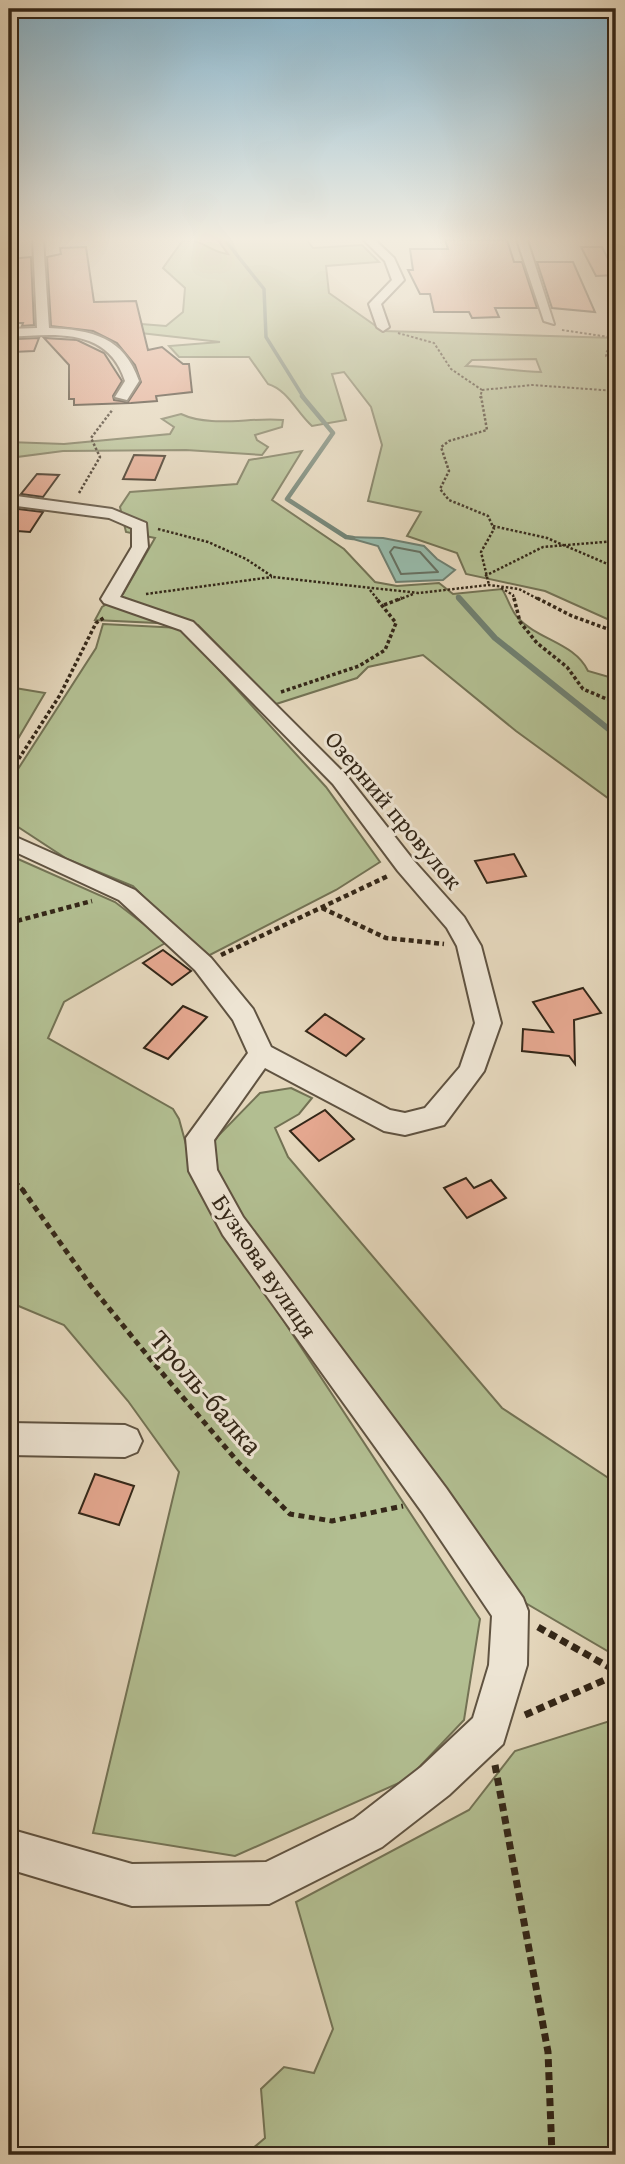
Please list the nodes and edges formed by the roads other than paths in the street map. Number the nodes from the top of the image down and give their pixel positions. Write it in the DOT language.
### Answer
graph roads {
  1 [pos="99,341"];
  2 [pos="122,397"];
  3 [pos="9,500"];
  4 [pos="9,841"];
  5 [pos="261,1054"];
  6 [pos="9,1439"];
  7 [pos="124,1441"];
  8 [pos="9,1849"];
  1 -- 2 [label="street"];
  3 -- 5 [label="street, Озерний провулок"];
  4 -- 5 [label="street"];
  5 -- 8 [label="street, Бузкова вулиця"];
  6 -- 7 [label="street"];
}
